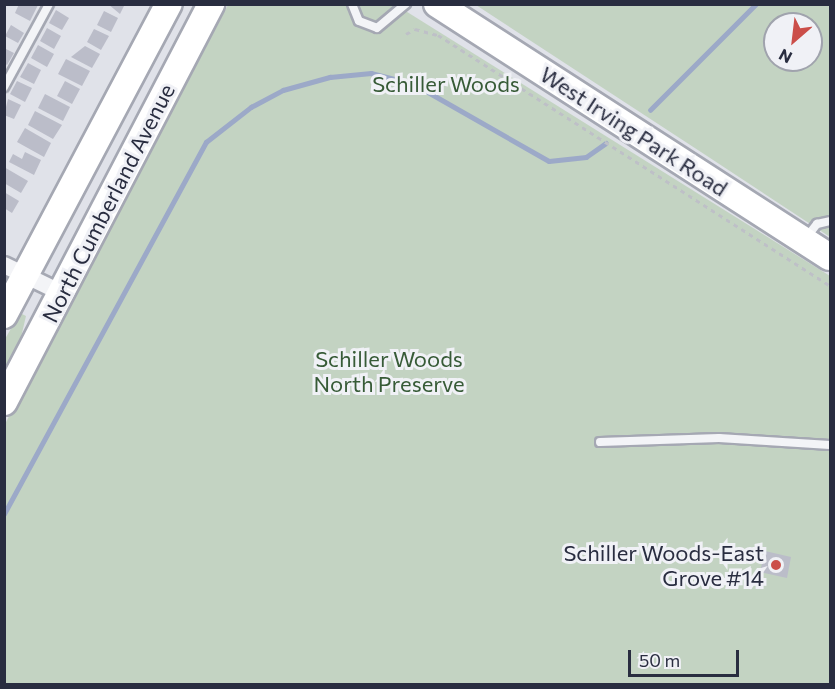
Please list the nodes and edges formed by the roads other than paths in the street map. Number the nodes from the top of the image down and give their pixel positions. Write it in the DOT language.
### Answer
graph roads {
  1 [pos="49,4"];
  2 [pos="169,4"];
  3 [pos="211,4"];
  4 [pos="352,4"];
  5 [pos="406,4"];
  6 [pos="437,4"];
  7 [pos="4,87"];
  8 [pos="831,221"];
  9 [pos="804,240"];
  10 [pos="831,257"];
  11 [pos="15,270"];
  12 [pos="62,293"];
  13 [pos="4,315"];
  14 [pos="4,402"];
  15 [pos="600,442"];
  16 [pos="831,445"];
  1 -- 7 [label="lane"];
  2 -- 11 [label="main road, North Cumberland Avenue"];
  3 -- 12 [label="main road, North Cumberland Avenue"];
  4 -- 5 [label="lane"];
  6 -- 9 [label="main road, West Irving Park Road"];
  8 -- 9 [label="lane"];
  9 -- 10 [label="main road, West Irving Park Road"];
  11 -- 12 [label="street"];
  11 -- 13 [label="main road, North Cumberland Avenue"];
  12 -- 14 [label="main road, North Cumberland Avenue"];
  15 -- 16 [label="lane"];
}
